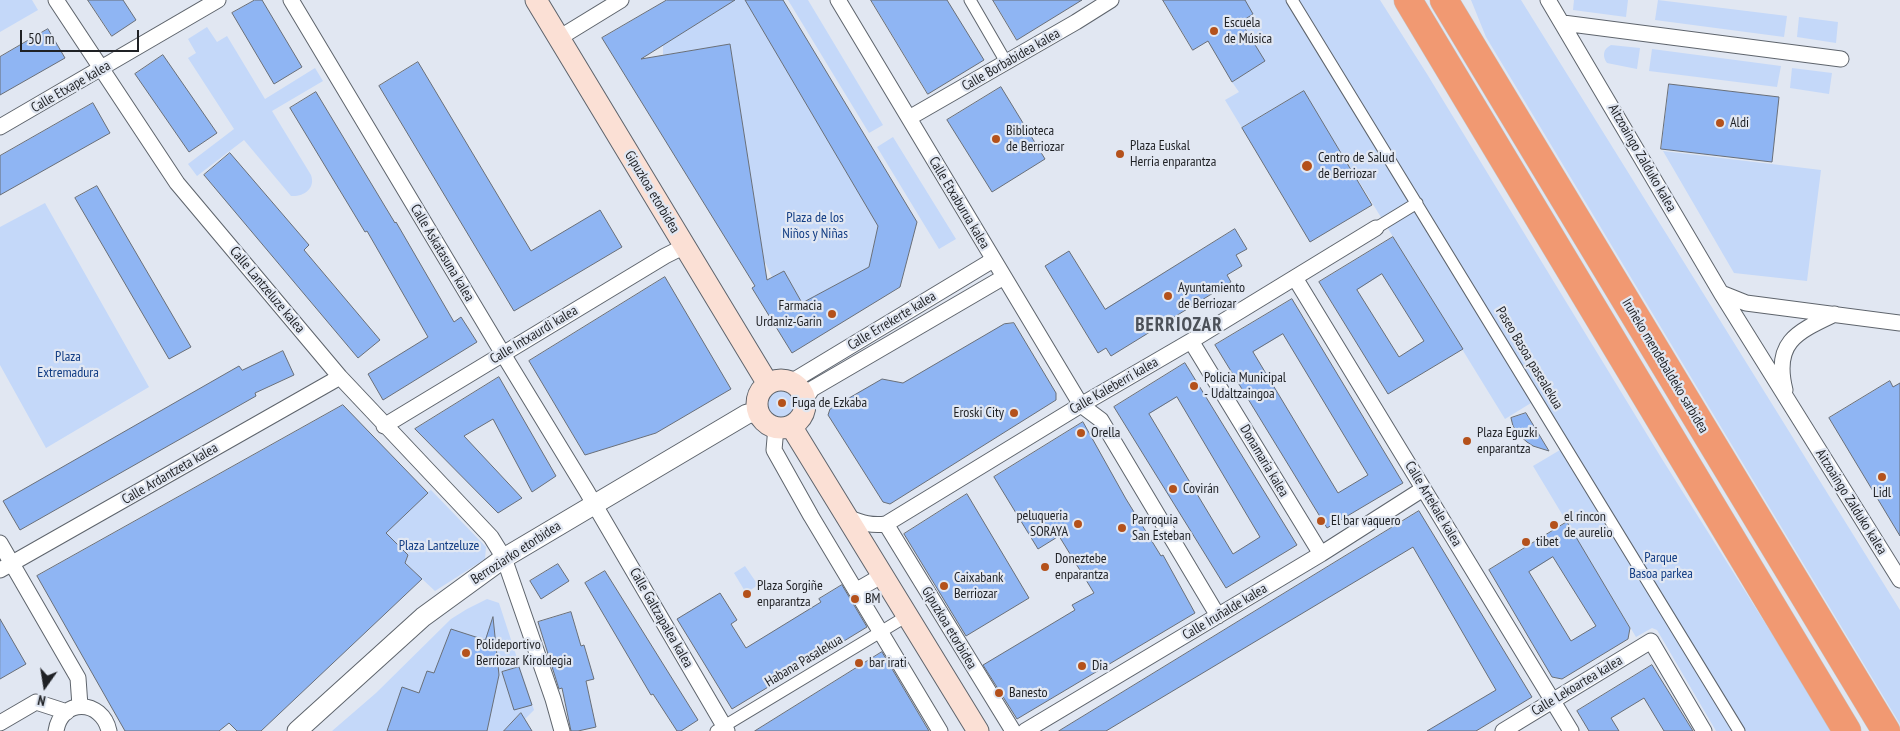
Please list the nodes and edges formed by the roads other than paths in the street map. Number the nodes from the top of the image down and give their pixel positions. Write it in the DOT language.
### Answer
graph roads {
  1 [pos="56,0"];
  2 [pos="218,0"];
  3 [pos="291,0"];
  4 [pos="536,0"];
  5 [pos="621,0"];
  6 [pos="838,0"];
  7 [pos="970,0"];
  8 [pos="1111,0"];
  9 [pos="1292,0"];
  10 [pos="1393,0"];
  11 [pos="1408,0"];
  12 [pos="1444,0"];
  13 [pos="1456,0"];
  14 [pos="1551,2"];
  15 [pos="1563,24"];
  16 [pos="559,38"];
  17 [pos="1841,59"];
  18 [pos="1006,62"];
  19 [pos="1484,67"];
  20 [pos="103,68"];
  21 [pos="909,118"];
  22 [pos="0,127"];
  23 [pos="1417,203"];
  24 [pos="1530,204"];
  25 [pos="1376,228"];
  26 [pos="685,246"];
  27 [pos="992,260"];
  28 [pos="1004,277"];
  29 [pos="1295,278"];
  30 [pos="1721,293"];
  31 [pos="1835,314"];
  32 [pos="1900,323"];
  33 [pos="1190,341"];
  34 [pos="503,354"];
  35 [pos="340,378"];
  36 [pos="791,382"];
  37 [pos="768,384"];
  38 [pos="1787,399"];
  39 [pos="805,400"];
  40 [pos="1081,405"];
  41 [pos="759,412"];
  42 [pos="384,426"];
  43 [pos="783,426"];
  44 [pos="1423,489"];
  45 [pos="594,504"];
  46 [pos="848,518"];
  47 [pos="886,524"];
  48 [pos="0,543"];
  49 [pos="1321,554"];
  50 [pos="504,558"];
  51 [pos="6,567"];
  52 [pos="882,575"];
  53 [pos="1900,580"];
  54 [pos="857,590"];
  55 [pos="907,616"];
  56 [pos="1218,616"];
  57 [pos="882,632"];
  58 [pos="1552,701"];
  59 [pos="74,709"];
  60 [pos="0,723"];
  61 [pos="723,729"];
  62 [pos="56,731"];
  63 [pos="109,731"];
  64 [pos="297,731"];
  65 [pos="562,731"];
  66 [pos="940,731"];
  67 [pos="978,731"];
  68 [pos="1013,731"];
  69 [pos="1025,731"];
  70 [pos="1503,731"];
  71 [pos="1571,731"];
  72 [pos="1704,731"];
  73 [pos="1739,731"];
  74 [pos="1847,731"];
  75 [pos="1886,731"];
  1 -- 20 [label="street, Calle Lantzeluze kalea"];
  2 -- 20 [label="street, Calle Etxape kalea"];
  3 -- 34 [label="street, Calle Askatasuna kalea"];
  4 -- 16 [label="main road, Gipuzkoa etorbidea"];
  5 -- 16 [label="street"];
  6 -- 21 [label="street, Calle Etxaburua kalea"];
  7 -- 18 [label="street"];
  8 -- 18 [label="street, Calle Borbabidea kalea"];
  9 -- 23 [label="street, Paseo Basoa pasealekua"];
  10 -- 24 [label="highway"];
  11 -- 24 [label="highway"];
  12 -- 19 [label="highway, Iruñeko mendebaldeko sarbidea"];
  13 -- 19 [label="highway"];
  14 -- 15 [label="street, Aitzoaingo Zalduko kalea"];
  15 -- 17 [label="street"];
  15 -- 30 [label="street, Aitzoaingo Zalduko kalea"];
  16 -- 26 [label="main road, Gipuzkoa etorbidea"];
  18 -- 21 [label="street, Calle Borbabidea kalea"];
  19 -- 75 [label="highway, Iruñeko mendebaldeko sarbidea"];
  20 -- 22 [label="street, Calle Etxape kalea"];
  20 -- 35 [label="street, Calle Lantzeluze kalea"];
  21 -- 27 [label="street, Calle Etxaburua kalea"];
  23 -- 25 [label="street"];
  23 -- 73 [label="street, Paseo Basoa pasealekua"];
  24 -- 74 [label="highway"];
  25 -- 29 [label="street, Calle Kaleberri kalea"];
  26 -- 34 [label="street, Calle Intxaurdi kalea"];
  26 -- 37 [label="main road, Gipuzkoa etorbidea"];
  27 -- 28 [label="street, Calle Etxaburua kalea"];
  27 -- 36 [label="street, Calle Errekerte kalea"];
  28 -- 39 [label="street, Calle Errekerte kalea"];
  28 -- 40 [label="street, Calle Etxaburua kalea"];
  29 -- 33 [label="street, Calle Kaleberri kalea"];
  29 -- 44 [label="street, Calle Artekale kalea"];
  30 -- 31 [label="street"];
  30 -- 38 [label="street, Aitzoaingo Zalduko kalea"];
  31 -- 32 [label="street"];
  31 -- 38 [label="street, Aitzoaingo Zalduko kalea"];
  33 -- 40 [label="street, Calle Kaleberri kalea"];
  33 -- 49 [label="street, Donamaria kalea"];
  34 -- 42 [label="street, Calle Intxaurdi kalea"];
  34 -- 45 [label="street, Calle Askatasuna kalea"];
  35 -- 42 [label="street, Calle Lantzeluze kalea"];
  35 -- 51 [label="street, Calle Ardantzeta kalea"];
  36 -- 37 [label="main road"];
  36 -- 39 [label="main road"];
  37 -- 41 [label="main road"];
  38 -- 53 [label="street, Aitzoaingo Zalduko kalea"];
  39 -- 43 [label="main road"];
  40 -- 47 [label="street, Calle Kaleberri kalea"];
  40 -- 56 [label="street"];
  41 -- 43 [label="main road, Gipuzkoa etorbidea"];
  41 -- 45 [label="street, Berroziarko etorbidea"];
  42 -- 50 [label="street, Calle Lantzeluze kalea"];
  43 -- 46 [label="main road, Gipuzkoa etorbidea"];
  43 -- 54 [label="street"];
  44 -- 49 [label="street, Calle Iruñalde kalea"];
  44 -- 58 [label="street, Calle Artekale kalea"];
  45 -- 50 [label="street, Berroziarko etorbidea"];
  45 -- 61 [label="street, Calle Galtzapalea kalea"];
  46 -- 47 [label="street"];
  46 -- 52 [label="main road, Gipuzkoa etorbidea"];
  47 -- 68 [label="street, Gipuzkoa etorbidea"];
  48 -- 51 [label="street"];
  49 -- 56 [label="street, Calle Iruñalde kalea"];
  50 -- 64 [label="street, Berroziarko etorbidea"];
  50 -- 65 [label="street, Calle Lantzeluze kalea"];
  51 -- 59 [label="street"];
  52 -- 54 [label="street"];
  52 -- 55 [label="main road, Gipuzkoa etorbidea"];
  54 -- 57 [label="street"];
  55 -- 57 [label="street, Habana Pasalekua"];
  55 -- 67 [label="main road, Gipuzkoa etorbidea"];
  56 -- 69 [label="street, Calle Iruñalde kalea"];
  57 -- 61 [label="street, Habana Pasalekua"];
  57 -- 66 [label="street"];
  58 -- 70 [label="street, Calle Lekoartea kalea"];
  58 -- 71 [label="street, Calle Artekale kalea"];
  58 -- 72 [label="street, Calle Lekoartea kalea"];
  59 -- 60 [label="street"];
  59 -- 62 [label="street"];
  59 -- 63 [label="street"];
}
